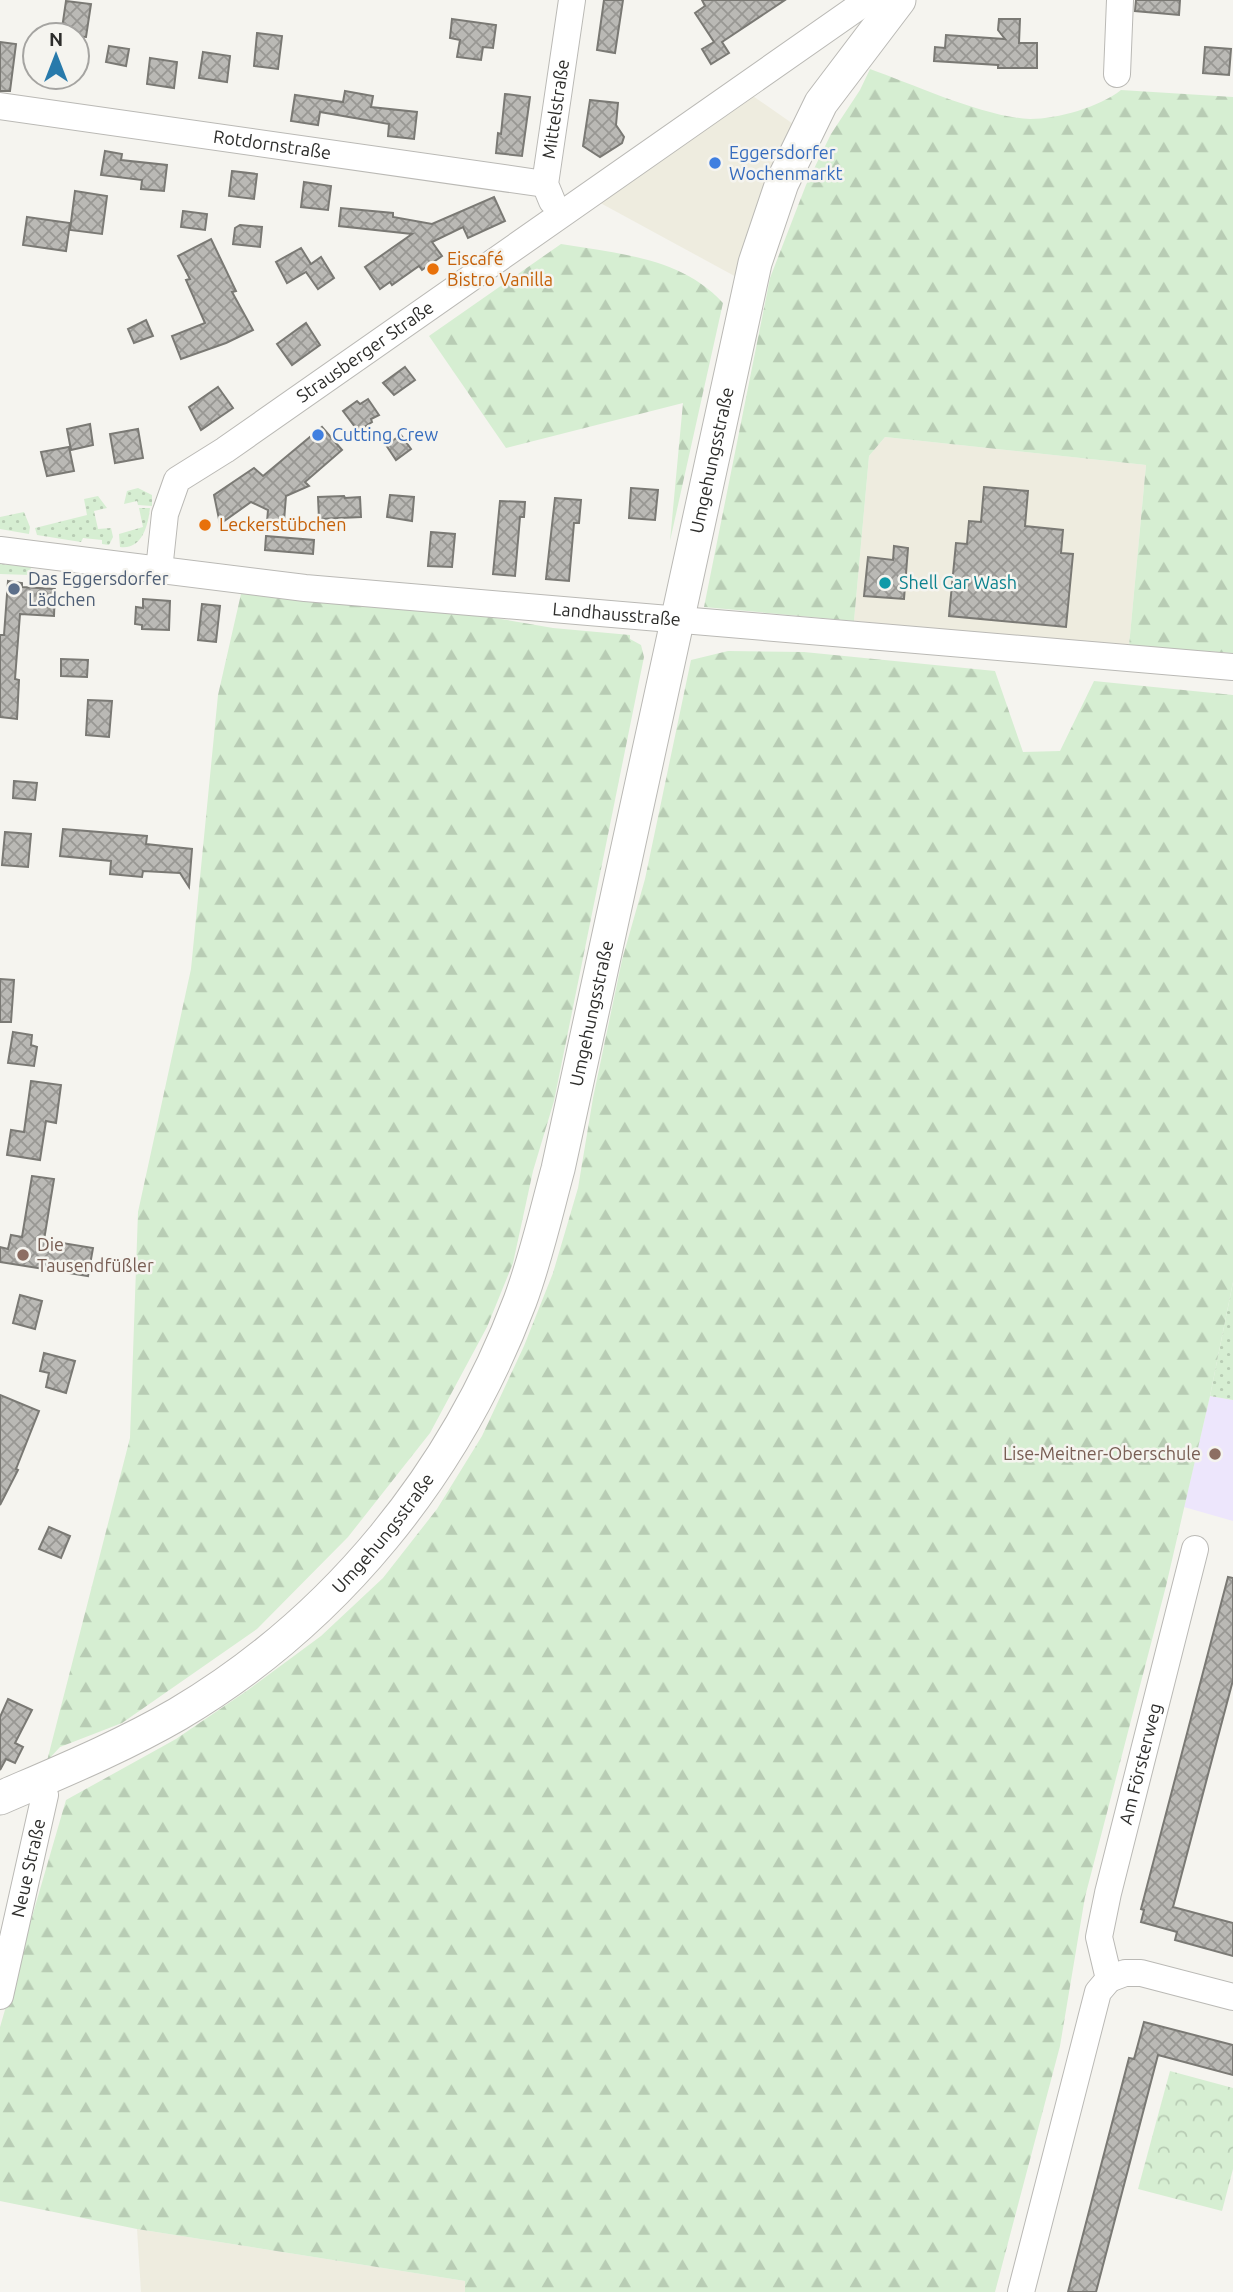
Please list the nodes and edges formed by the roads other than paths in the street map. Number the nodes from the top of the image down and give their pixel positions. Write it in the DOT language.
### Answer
graph roads {
  1 [pos="572,0"];
  2 [pos="868,0"];
  3 [pos="899,0"];
  4 [pos="1120,0"];
  5 [pos="1116,74"];
  6 [pos="0,106"];
  7 [pos="545,184"];
  8 [pos="561,214"];
  9 [pos="0,550"];
  10 [pos="159,570"];
  11 [pos="677,621"];
  12 [pos="1233,667"];
  13 [pos="1195,1549"];
  14 [pos="40,1781"];
  15 [pos="0,1798"];
  16 [pos="1109,1979"];
  17 [pos="0,1996"];
  18 [pos="1233,1997"];
  19 [pos="1021,2292"];
  1 -- 7 [label="street, Mittelstraße"];
  2 -- 8 [label="street, Strausberger Straße"];
  3 -- 11 [label="main road, Umgehungsstraße"];
  4 -- 5 [label="street"];
  6 -- 7 [label="street, Rotdornstraße"];
  7 -- 8 [label="street, Mittelstraße"];
  8 -- 10 [label="street, Strausberger Straße"];
  9 -- 10 [label="street, Landhausstraße"];
  10 -- 11 [label="street, Landhausstraße"];
  11 -- 12 [label="street, Landhausstraße"];
  11 -- 14 [label="main road, Umgehungsstraße"];
  13 -- 16 [label="street, Am Försterweg"];
  14 -- 15 [label="main road, Umgehungsstraße"];
  14 -- 17 [label="street, Neue Straße"];
  16 -- 18 [label="street"];
  16 -- 19 [label="street"];
}
